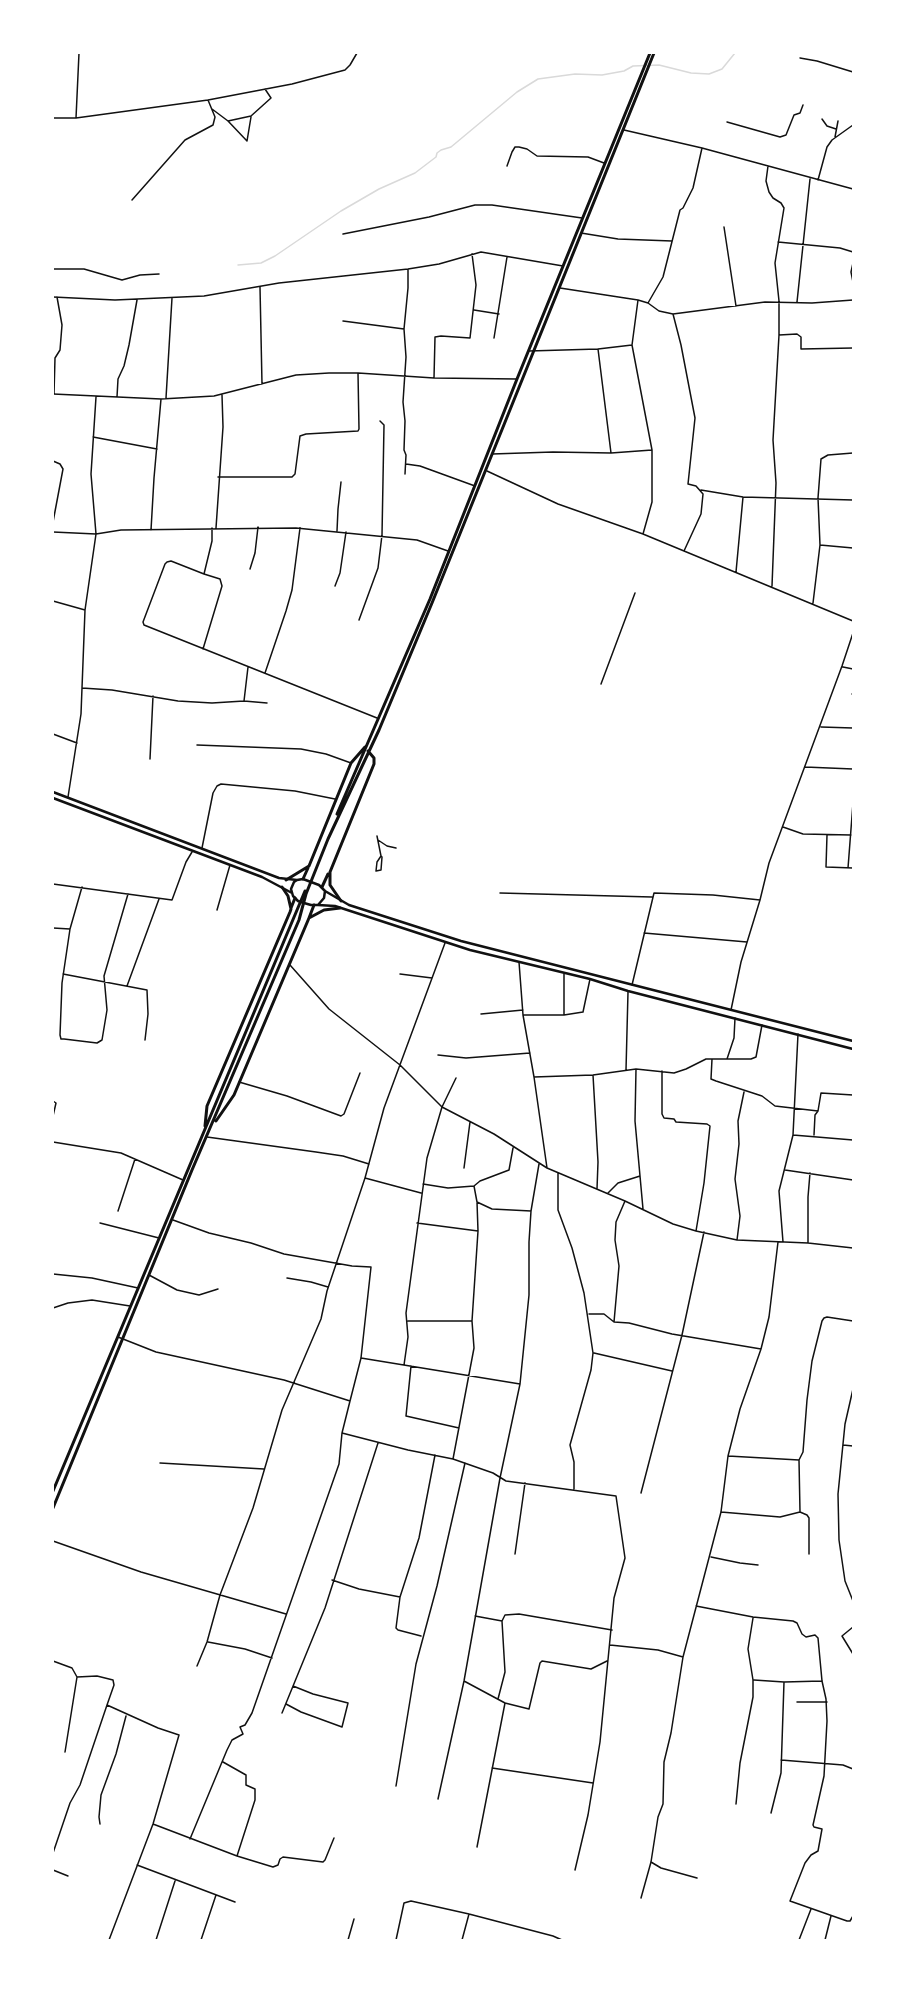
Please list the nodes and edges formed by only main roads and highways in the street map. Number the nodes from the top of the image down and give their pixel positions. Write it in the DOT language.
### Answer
graph roads {
  1 [pos="650,53"];
  2 [pos="654,53"];
  3 [pos="648,63"];
  4 [pos="620,129"];
  5 [pos="530,351"];
  6 [pos="367,745"];
  7 [pos="368,751"];
  8 [pos="53,792"];
  9 [pos="53,798"];
  10 [pos="134,822"];
  11 [pos="131,828"];
  12 [pos="309,866"];
  13 [pos="330,872"];
  14 [pos="303,879"];
  15 [pos="286,880"];
  16 [pos="297,880"];
  17 [pos="321,886"];
  18 [pos="282,887"];
  19 [pos="324,891"];
  20 [pos="292,893"];
  21 [pos="296,900"];
  22 [pos="341,901"];
  23 [pos="312,905"];
  24 [pos="318,905"];
  25 [pos="291,908"];
  26 [pos="340,908"];
  27 [pos="309,918"];
  28 [pos="602,977"];
  29 [pos="601,983"];
  30 [pos="853,1041"];
  31 [pos="853,1049"];
  32 [pos="205,1127"];
  33 [pos="210,1130"];
  34 [pos="53,1491"];
  35 [pos="53,1508"];
  1 -- 3 [label="highway"];
  2 -- 3 [label="highway"];
  3 -- 4 [label="highway"];
  4 -- 5 [label="highway"];
  4 -- 5 [label="highway"];
  5 -- 6 [label="highway"];
  5 -- 7 [label="highway"];
  6 -- 12 [label="highway"];
  6 -- 32 [label="highway"];
  7 -- 13 [label="highway"];
  7 -- 33 [label="highway"];
  8 -- 10 [label="main road"];
  9 -- 11 [label="main road"];
  10 -- 11 [label="main road"];
  10 -- 15 [label="main road"];
  11 -- 18 [label="main road"];
  12 -- 14 [label="highway"];
  12 -- 15 [label="highway"];
  13 -- 17 [label="highway"];
  13 -- 22 [label="highway"];
  14 -- 16 [label="main road"];
  14 -- 17 [label="main road"];
  15 -- 16 [label="main road"];
  16 -- 20 [label="main road"];
  17 -- 19 [label="main road"];
  18 -- 20 [label="main road"];
  18 -- 25 [label="highway"];
  19 -- 22 [label="main road"];
  19 -- 24 [label="main road"];
  20 -- 21 [label="main road"];
  21 -- 23 [label="main road"];
  21 -- 25 [label="highway"];
  22 -- 28 [label="main road"];
  23 -- 24 [label="main road"];
  23 -- 27 [label="highway"];
  24 -- 26 [label="main road"];
  25 -- 32 [label="highway"];
  26 -- 27 [label="highway"];
  26 -- 29 [label="main road"];
  27 -- 33 [label="highway"];
  28 -- 29 [label="main road"];
  28 -- 30 [label="main road"];
  29 -- 31 [label="main road"];
  32 -- 34 [label="highway"];
  33 -- 35 [label="highway"];
}
